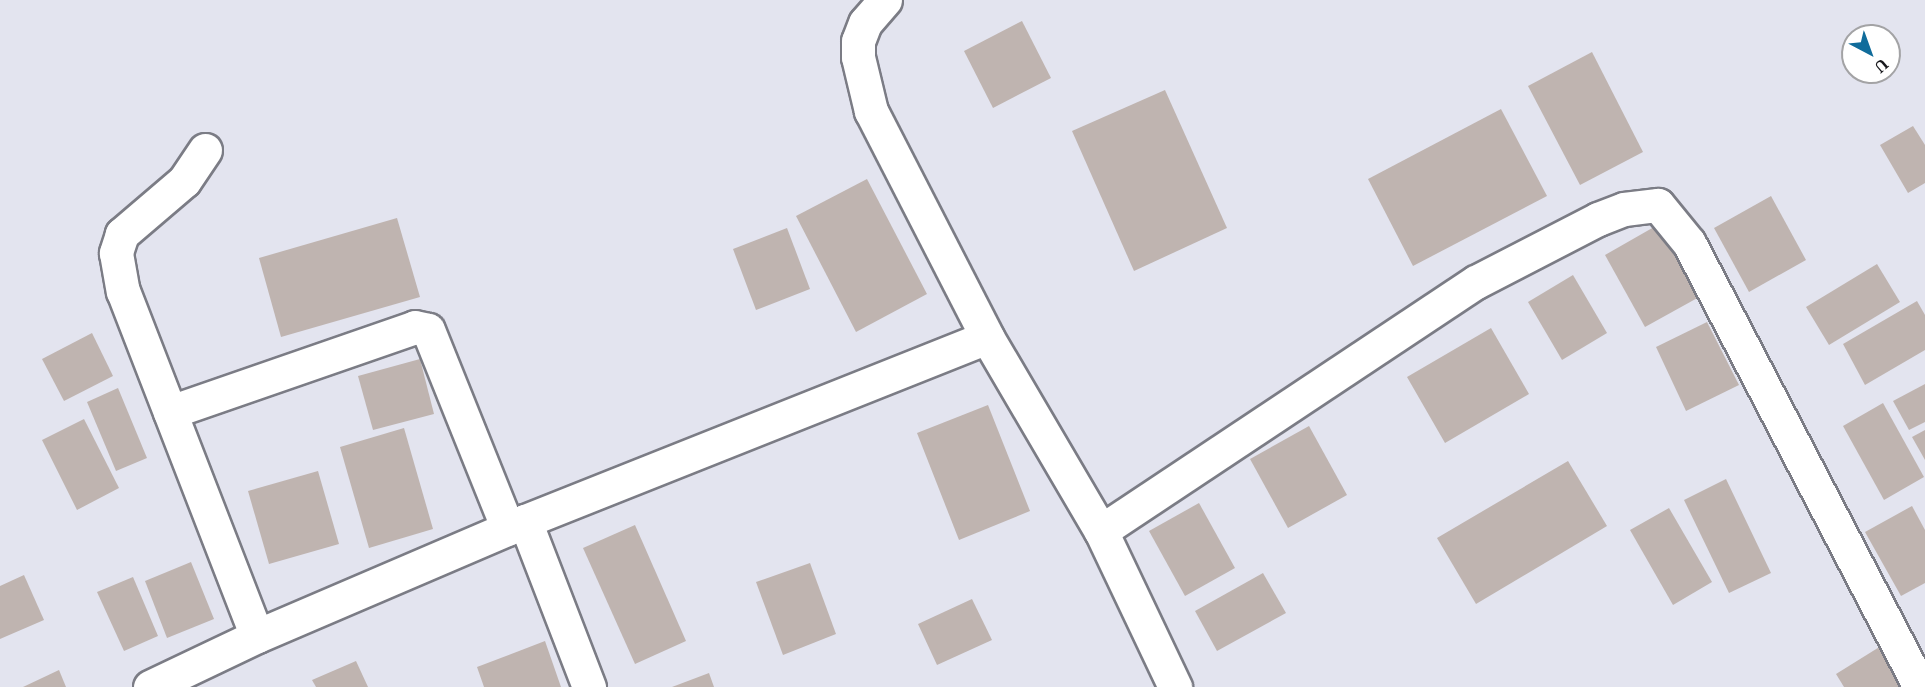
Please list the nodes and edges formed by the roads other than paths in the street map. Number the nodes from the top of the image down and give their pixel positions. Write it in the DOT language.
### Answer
graph roads {
  1 [pos="885,0"];
  2 [pos="205,150"];
  3 [pos="987,337"];
  4 [pos="170,412"];
  5 [pos="516,525"];
  6 [pos="1101,531"];
  7 [pos="257,636"];
  8 [pos="150,687"];
  9 [pos="589,687"];
  10 [pos="1175,687"];
  11 [pos="1920,687"];
  1 -- 3 [label="street"];
  2 -- 4 [label="street"];
  3 -- 5 [label="street"];
  3 -- 6 [label="street"];
  4 -- 5 [label="street"];
  4 -- 7 [label="street"];
  5 -- 7 [label="street"];
  5 -- 9 [label="street"];
  6 -- 10 [label="street"];
  6 -- 11 [label="street"];
  7 -- 8 [label="street"];
}
